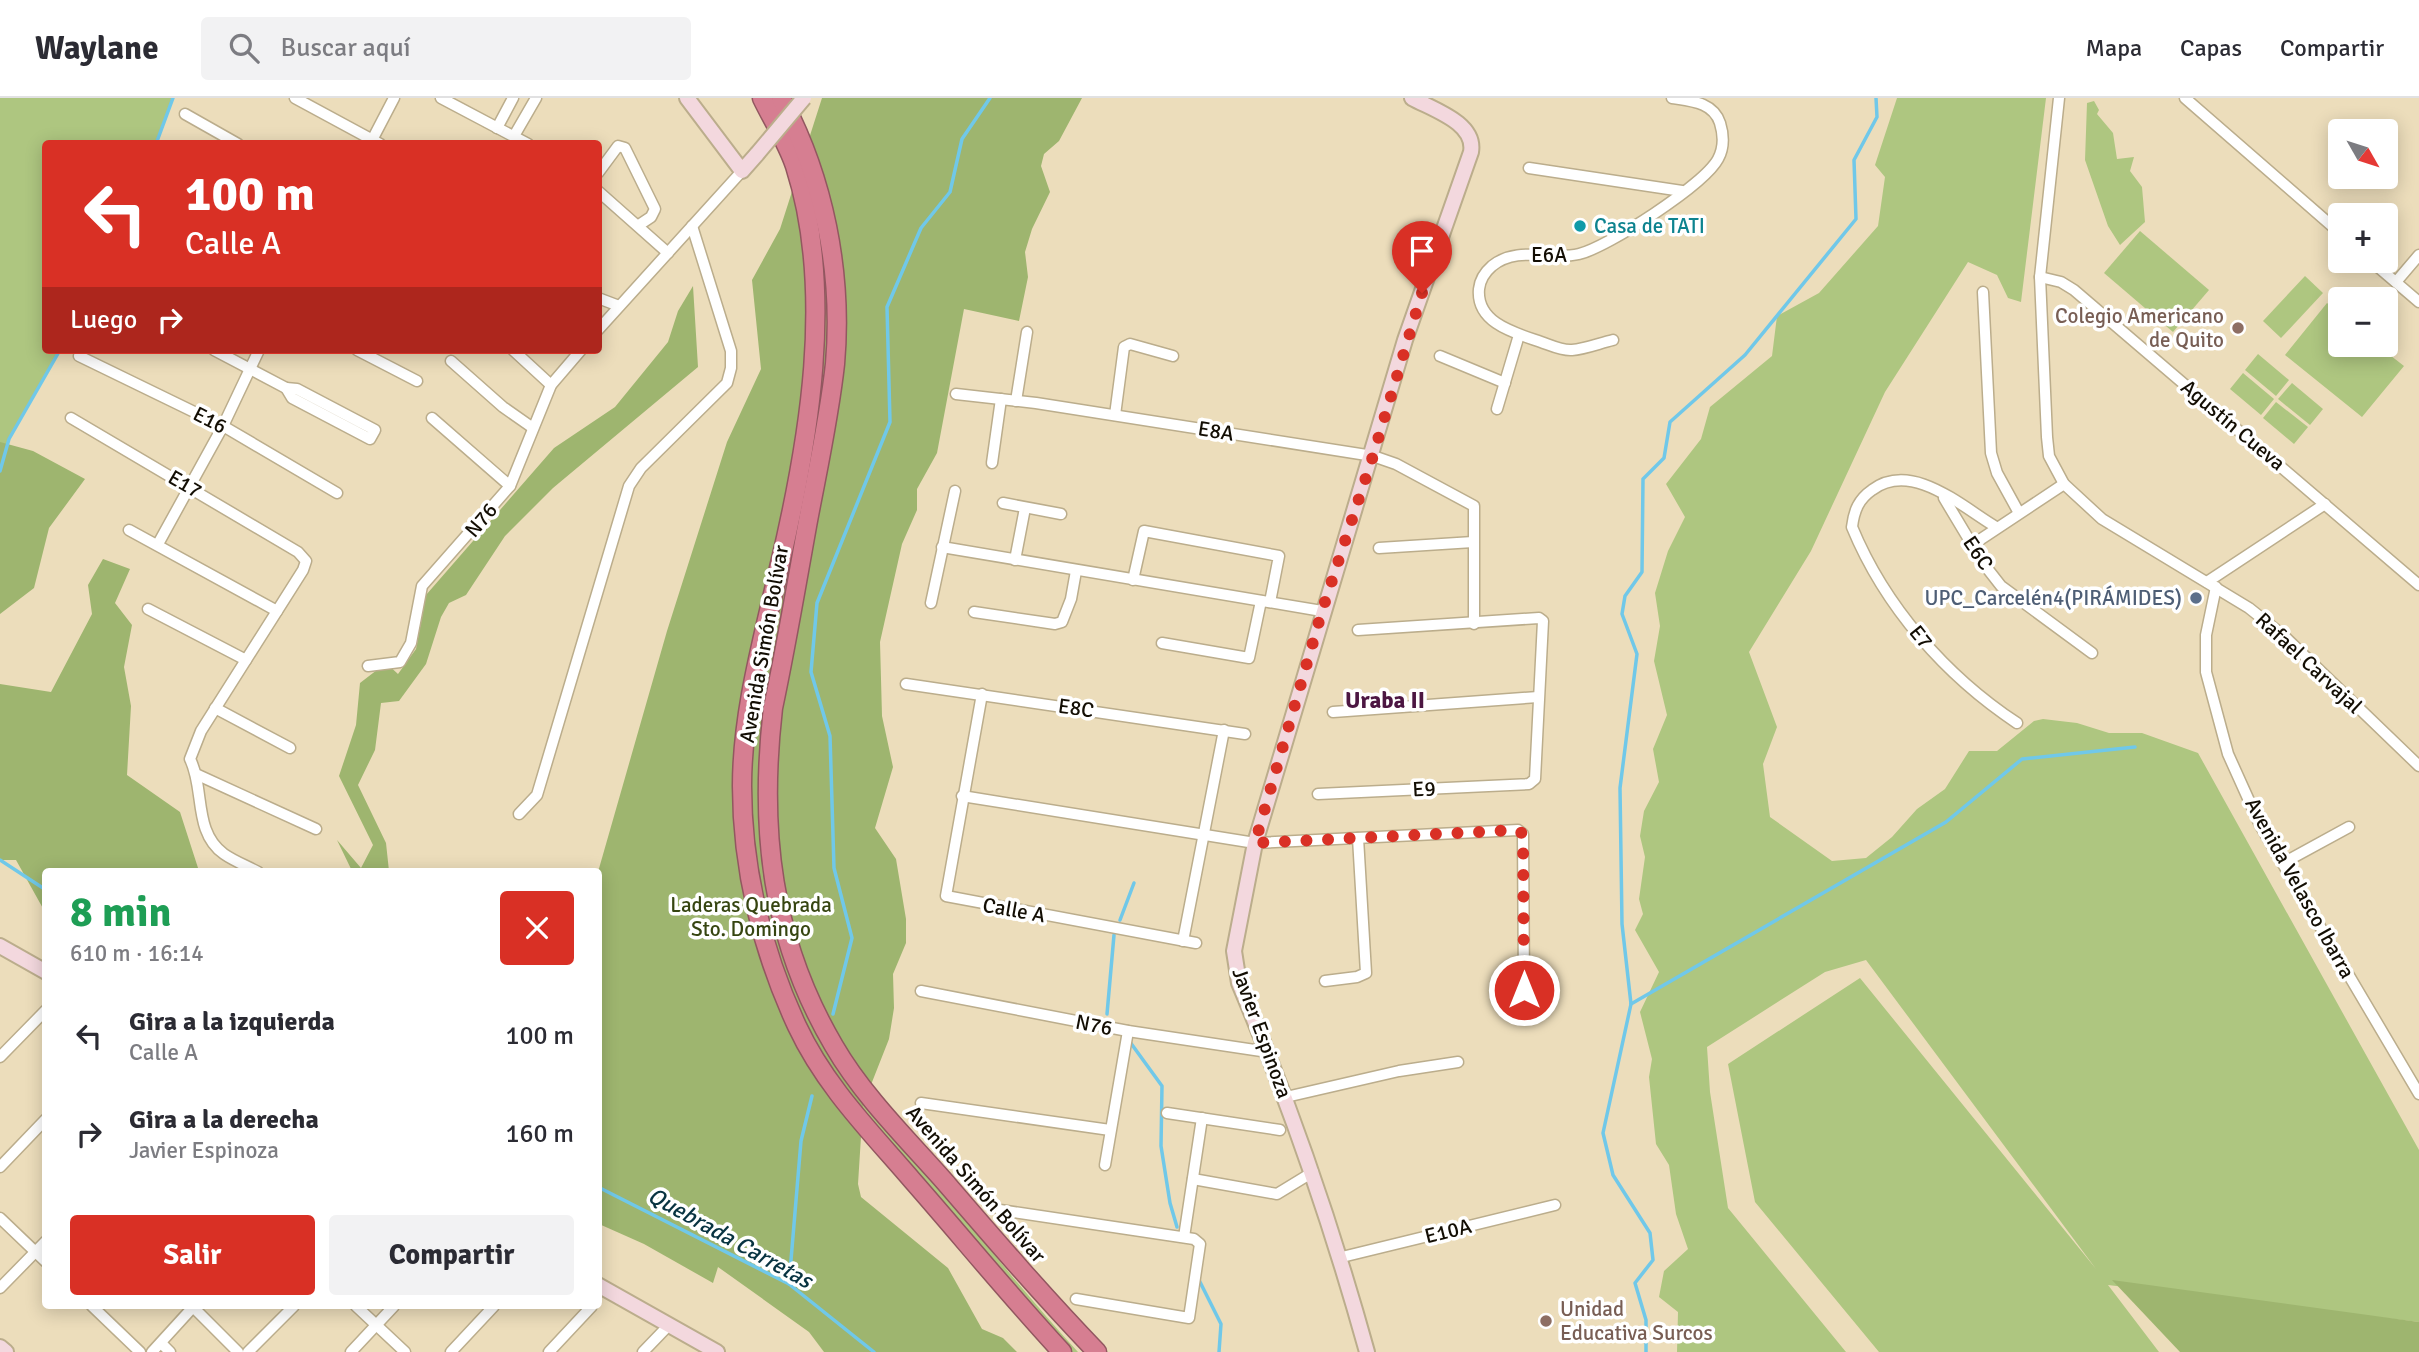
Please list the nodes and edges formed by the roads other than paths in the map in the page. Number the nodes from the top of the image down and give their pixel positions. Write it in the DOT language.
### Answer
graph roads {
  1 [pos="295,98"];
  2 [pos="394,98"];
  3 [pos="441,98"];
  4 [pos="513,98"];
  5 [pos="536,98"];
  6 [pos="687,98"];
  7 [pos="762,98"];
  8 [pos="781,98"];
  9 [pos="804,98"];
  10 [pos="1412,98"];
  11 [pos="1672,98"];
  12 [pos="2059,98"];
  13 [pos="2185,98"];
  14 [pos="185,114"];
  15 [pos="497,128"];
  16 [pos="514,136"];
  17 [pos="231,140"];
  18 [pos="370,140"];
  19 [pos="375,140"];
  20 [pos="521,140"];
  21 [pos="602,168"];
  22 [pos="1529,168"];
  23 [pos="742,171"];
  24 [pos="1682,191"];
  25 [pos="602,194"];
  26 [pos="2328,223"];
  27 [pos="639,225"];
  28 [pos="692,226"];
  29 [pos="667,253"];
  30 [pos="2419,255"];
  31 [pos="2385,273"];
  32 [pos="2040,277"];
  33 [pos="2396,282"];
  34 [pos="1983,292"];
  35 [pos="602,300"];
  36 [pos="2419,302"];
  37 [pos="619,306"];
  38 [pos="602,325"];
  39 [pos="1027,332"];
  40 [pos="1519,335"];
  41 [pos="1613,340"];
  42 [pos="221,354"];
  43 [pos="257,354"];
  44 [pos="365,354"];
  45 [pos="517,354"];
  46 [pos="578,354"];
  47 [pos="79,356"];
  48 [pos="1173,356"];
  49 [pos="1440,356"];
  50 [pos="451,361"];
  51 [pos="248,369"];
  52 [pos="416,381"];
  53 [pos="1505,383"];
  54 [pos="551,385"];
  55 [pos="286,388"];
  56 [pos="956,394"];
  57 [pos="1001,399"];
  58 [pos="1016,401"];
  59 [pos="1497,410"];
  60 [pos="1115,415"];
  61 [pos="71,418"];
  62 [pos="432,418"];
  63 [pos="223,426"];
  64 [pos="533,428"];
  65 [pos="1373,456"];
  66 [pos="992,463"];
  67 [pos="2064,484"];
  68 [pos="190,486"];
  69 [pos="510,486"];
  70 [pos="954,491"];
  71 [pos="337,493"];
  72 [pos="1942,494"];
  73 [pos="1003,503"];
  74 [pos="2325,504"];
  75 [pos="1025,508"];
  76 [pos="2019,513"];
  77 [pos="1061,514"];
  78 [pos="1996,527"];
  79 [pos="129,530"];
  80 [pos="1473,541"];
  81 [pos="158,544"];
  82 [pos="1972,545"];
  83 [pos="942,547"];
  84 [pos="1379,548"];
  85 [pos="1015,560"];
  86 [pos="1076,571"];
  87 [pos="1133,580"];
  88 [pos="2211,585"];
  89 [pos="2419,585"];
  90 [pos="1265,602"];
  91 [pos="931,603"];
  92 [pos="148,609"];
  93 [pos="277,611"];
  94 [pos="1322,611"];
  95 [pos="974,612"];
  96 [pos="1474,624"];
  97 [pos="1358,630"];
  98 [pos="1162,643"];
  99 [pos="2092,653"];
  100 [pos="246,660"];
  101 [pos="368,666"];
  102 [pos="906,684"];
  103 [pos="982,694"];
  104 [pos="1538,697"];
  105 [pos="215,708"];
  106 [pos="1333,712"];
  107 [pos="2017,723"];
  108 [pos="1224,730"];
  109 [pos="1245,734"];
  110 [pos="290,748"];
  111 [pos="2419,766"];
  112 [pos="198,775"];
  113 [pos="1318,794"];
  114 [pos="962,796"];
  115 [pos="519,814"];
  116 [pos="2349,827"];
  117 [pos="316,829"];
  118 [pos="1205,834"];
  119 [pos="1358,838"];
  120 [pos="1255,843"];
  121 [pos="2283,863"];
  122 [pos="250,868"];
  123 [pos="1183,940"];
  124 [pos="1196,943"];
  125 [pos="3,952"];
  126 [pos="42,970"];
  127 [pos="1325,981"];
  128 [pos="1524,990"];
  129 [pos="921,991"];
  130 [pos="42,1014"];
  131 [pos="1128,1031"];
  132 [pos="1268,1052"];
  133 [pos="0,1057"];
  134 [pos="1458,1062"];
  135 [pos="2419,1094"];
  136 [pos="1286,1097"];
  137 [pos="920,1103"];
  138 [pos="1167,1113"];
  139 [pos="1202,1118"];
  140 [pos="42,1123"];
  141 [pos="1110,1130"];
  142 [pos="1280,1130"];
  143 [pos="1105,1165"];
  144 [pos="0,1167"];
  145 [pos="1313,1172"];
  146 [pos="1193,1180"];
  147 [pos="1555,1205"];
  148 [pos="1000,1210"];
  149 [pos="0,1218"];
  150 [pos="1184,1237"];
  151 [pos="42,1245"];
  152 [pos="35,1252"];
  153 [pos="1342,1257"];
  154 [pos="42,1258"];
  155 [pos="0,1288"];
  156 [pos="602,1292"];
  157 [pos="1076,1299"];
  158 [pos="95,1309"];
  159 [pos="190,1309"];
  160 [pos="196,1309"];
  161 [pos="291,1309"];
  162 [pos="360,1309"];
  163 [pos="391,1309"];
  164 [pos="491,1309"];
  165 [pos="589,1309"];
  166 [pos="377,1324"];
  167 [pos="668,1325"];
  168 [pos="161,1343"];
  169 [pos="0,1347"];
  170 [pos="6,1352"];
  171 [pos="140,1352"];
  172 [pos="152,1352"];
  173 [pos="170,1352"];
  174 [pos="238,1352"];
  175 [pos="248,1352"];
  176 [pos="351,1352"];
  177 [pos="405,1352"];
  178 [pos="451,1352"];
  179 [pos="549,1352"];
  180 [pos="643,1352"];
  181 [pos="718,1352"];
  182 [pos="1062,1352"];
  183 [pos="1097,1352"];
  184 [pos="1367,1352"];
  1 -- 18 [label="street"];
  2 -- 19 [label="street"];
  3 -- 15 [label="street"];
  4 -- 15 [label="street"];
  5 -- 16 [label="street"];
  6 -- 23 [label="street"];
  7 -- 182 [label="highway, Avenida Simón Bolívar"];
  8 -- 183 [label="highway, Avenida Simón Bolívar"];
  9 -- 23 [label="street, bridge"];
  10 -- 65 [label="street, Javier Espinoza"];
  11 -- 24 [label="street"];
  12 -- 32 [label="street, Rafael Carvajal"];
  13 -- 26 [label="street"];
  14 -- 17 [label="street"];
  15 -- 16 [label="street"];
  16 -- 20 [label="street"];
  21 -- 27 [label="street"];
  22 -- 24 [label="street"];
  23 -- 28 [label="street"];
  24 -- 40 [label="street, E6A"];
  25 -- 27 [label="street"];
  27 -- 29 [label="street"];
  28 -- 29 [label="street"];
  28 -- 115 [label="street"];
  29 -- 37 [label="street"];
  30 -- 33 [label="street"];
  31 -- 33 [label="street"];
  32 -- 67 [label="street, Rafael Carvajal"];
  32 -- 74 [label="street, Agustín Cueva"];
  33 -- 36 [label="street"];
  34 -- 76 [label="street"];
  35 -- 37 [label="street"];
  37 -- 38 [label="street"];
  39 -- 58 [label="street"];
  40 -- 41 [label="street"];
  40 -- 53 [label="street"];
  42 -- 51 [label="street"];
  43 -- 51 [label="street"];
  44 -- 52 [label="street"];
  45 -- 54 [label="street"];
  46 -- 54 [label="street, N76"];
  47 -- 63 [label="street, E16"];
  48 -- 60 [label="street"];
  49 -- 53 [label="street"];
  50 -- 64 [label="street"];
  51 -- 55 [label="street"];
  51 -- 63 [label="street"];
  53 -- 59 [label="street"];
  54 -- 64 [label="street, N76"];
  55 -- 55 [label="street"];
  56 -- 57 [label="street, E8A"];
  57 -- 58 [label="street, E8A"];
  57 -- 66 [label="street"];
  58 -- 60 [label="street, E8A"];
  60 -- 65 [label="street, E8A"];
  61 -- 68 [label="street, E17"];
  62 -- 69 [label="street"];
  63 -- 68 [label="street"];
  63 -- 71 [label="street, E16"];
  64 -- 69 [label="street, N76"];
  65 -- 80 [label="street, E8A"];
  65 -- 94 [label="street, Javier Espinoza"];
  67 -- 76 [label="street"];
  67 -- 88 [label="street, Rafael Carvajal"];
  68 -- 81 [label="street"];
  68 -- 93 [label="street, E17"];
  69 -- 101 [label="street, N76"];
  70 -- 83 [label="street"];
  72 -- 78 [label="street"];
  72 -- 82 [label="street, E6C"];
  72 -- 107 [label="street, E7"];
  73 -- 75 [label="street"];
  74 -- 88 [label="street"];
  74 -- 89 [label="street, Agustín Cueva"];
  75 -- 77 [label="street"];
  75 -- 85 [label="street"];
  76 -- 78 [label="street"];
  78 -- 82 [label="street"];
  79 -- 81 [label="street"];
  80 -- 84 [label="street"];
  80 -- 96 [label="street"];
  81 -- 93 [label="street"];
  82 -- 99 [label="street, E6C"];
  83 -- 85 [label="street"];
  83 -- 91 [label="street"];
  85 -- 86 [label="street"];
  86 -- 87 [label="street"];
  86 -- 95 [label="street"];
  87 -- 90 [label="street"];
  87 -- 90 [label="street"];
  88 -- 111 [label="street, Rafael Carvajal"];
  88 -- 121 [label="street, Avenida Velasco Ibarra"];
  90 -- 94 [label="street"];
  90 -- 98 [label="street"];
  92 -- 100 [label="street"];
  93 -- 100 [label="street"];
  94 -- 120 [label="street, Javier Espinoza"];
  96 -- 97 [label="street"];
  96 -- 104 [label="street"];
  100 -- 105 [label="street"];
  102 -- 103 [label="street, E8C"];
  103 -- 108 [label="street, E8C"];
  103 -- 114 [label="street, Calle A"];
  104 -- 106 [label="street"];
  104 -- 113 [label="street, E9"];
  105 -- 110 [label="street"];
  105 -- 112 [label="street"];
  108 -- 109 [label="street, E8C"];
  108 -- 118 [label="street"];
  112 -- 117 [label="street"];
  112 -- 122 [label="street"];
  114 -- 118 [label="street"];
  114 -- 123 [label="street, Calle A"];
  116 -- 121 [label="street"];
  118 -- 120 [label="street"];
  118 -- 123 [label="street"];
  119 -- 120 [label="street"];
  119 -- 127 [label="street"];
  119 -- 128 [label="street"];
  120 -- 132 [label="street, Javier Espinoza"];
  121 -- 135 [label="street, Avenida Velasco Ibarra"];
  123 -- 124 [label="street, Calle A"];
  125 -- 126 [label="street"];
  129 -- 131 [label="street, N76"];
  130 -- 133 [label="street"];
  131 -- 132 [label="street, N76"];
  131 -- 141 [label="street"];
  132 -- 136 [label="street, Javier Espinoza"];
  134 -- 136 [label="street"];
  136 -- 145 [label="street, Javier Espinoza"];
  137 -- 141 [label="street"];
  138 -- 139 [label="street"];
  139 -- 142 [label="street"];
  139 -- 146 [label="street"];
  140 -- 144 [label="street"];
  141 -- 143 [label="street"];
  145 -- 146 [label="street"];
  145 -- 153 [label="street, Javier Espinoza"];
  146 -- 150 [label="street"];
  147 -- 153 [label="street, E10A"];
  148 -- 150 [label="street"];
  149 -- 152 [label="street"];
  150 -- 157 [label="street"];
  151 -- 152 [label="street"];
  152 -- 154 [label="street"];
  152 -- 155 [label="street"];
  153 -- 184 [label="street, Javier Espinoza"];
  156 -- 167 [label="street"];
  158 -- 171 [label="street"];
  159 -- 168 [label="street"];
  160 -- 174 [label="street"];
  161 -- 175 [label="street"];
  162 -- 166 [label="street"];
  163 -- 166 [label="street"];
  164 -- 178 [label="street"];
  165 -- 179 [label="street"];
  166 -- 176 [label="street"];
  166 -- 177 [label="street"];
  167 -- 180 [label="street"];
  167 -- 181 [label="street"];
  168 -- 172 [label="street"];
  168 -- 173 [label="street"];
  169 -- 170 [label="street"];
}
